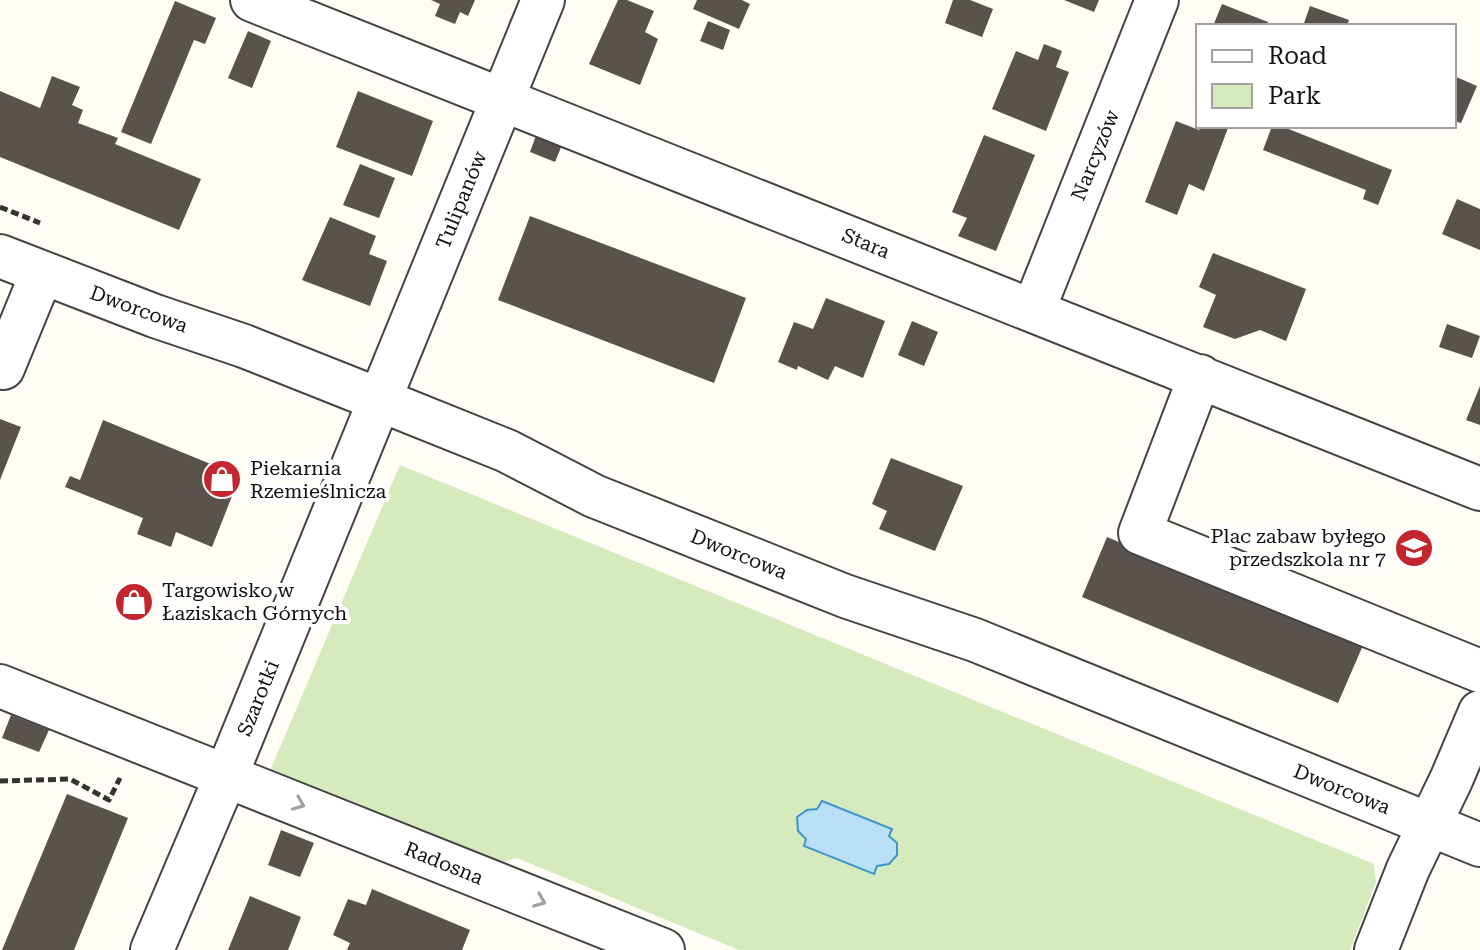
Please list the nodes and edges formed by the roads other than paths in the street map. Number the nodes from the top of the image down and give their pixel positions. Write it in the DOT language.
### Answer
graph roads {
  1 [pos="252,0"];
  2 [pos="543,0"];
  3 [pos="1157,0"];
  4 [pos="502,99"];
  5 [pos="0,256"];
  6 [pos="42,273"];
  7 [pos="1034,309"];
  8 [pos="0,367"];
  9 [pos="1200,376"];
  10 [pos="380,400"];
  11 [pos="1480,489"];
  12 [pos="1480,671"];
  13 [pos="0,686"];
  14 [pos="1480,712"];
  15 [pos="226,776"];
  16 [pos="1429,825"];
  17 [pos="1480,845"];
  18 [pos="152,950"];
  19 [pos="663,950"];
  20 [pos="1376,950"];
  1 -- 4 [label="street, Stara"];
  2 -- 4 [label="street, Tulipanów"];
  3 -- 7 [label="street, Narcyzów"];
  4 -- 7 [label="street, Stara"];
  4 -- 10 [label="street, Tulipanów"];
  5 -- 6 [label="street, Dworcowa"];
  6 -- 8 [label="street"];
  6 -- 10 [label="street, Dworcowa"];
  7 -- 9 [label="street, Stara"];
  9 -- 11 [label="street, Stara"];
  9 -- 12 [label="street"];
  10 -- 15 [label="street, Szarotki"];
  10 -- 16 [label="street, Dworcowa"];
  13 -- 15 [label="street"];
  14 -- 16 [label="street"];
  15 -- 18 [label="street, Szarotki"];
  15 -- 19 [label="street, Radosna, one-way"];
  16 -- 17 [label="street, Dworcowa"];
  16 -- 20 [label="street"];
}
